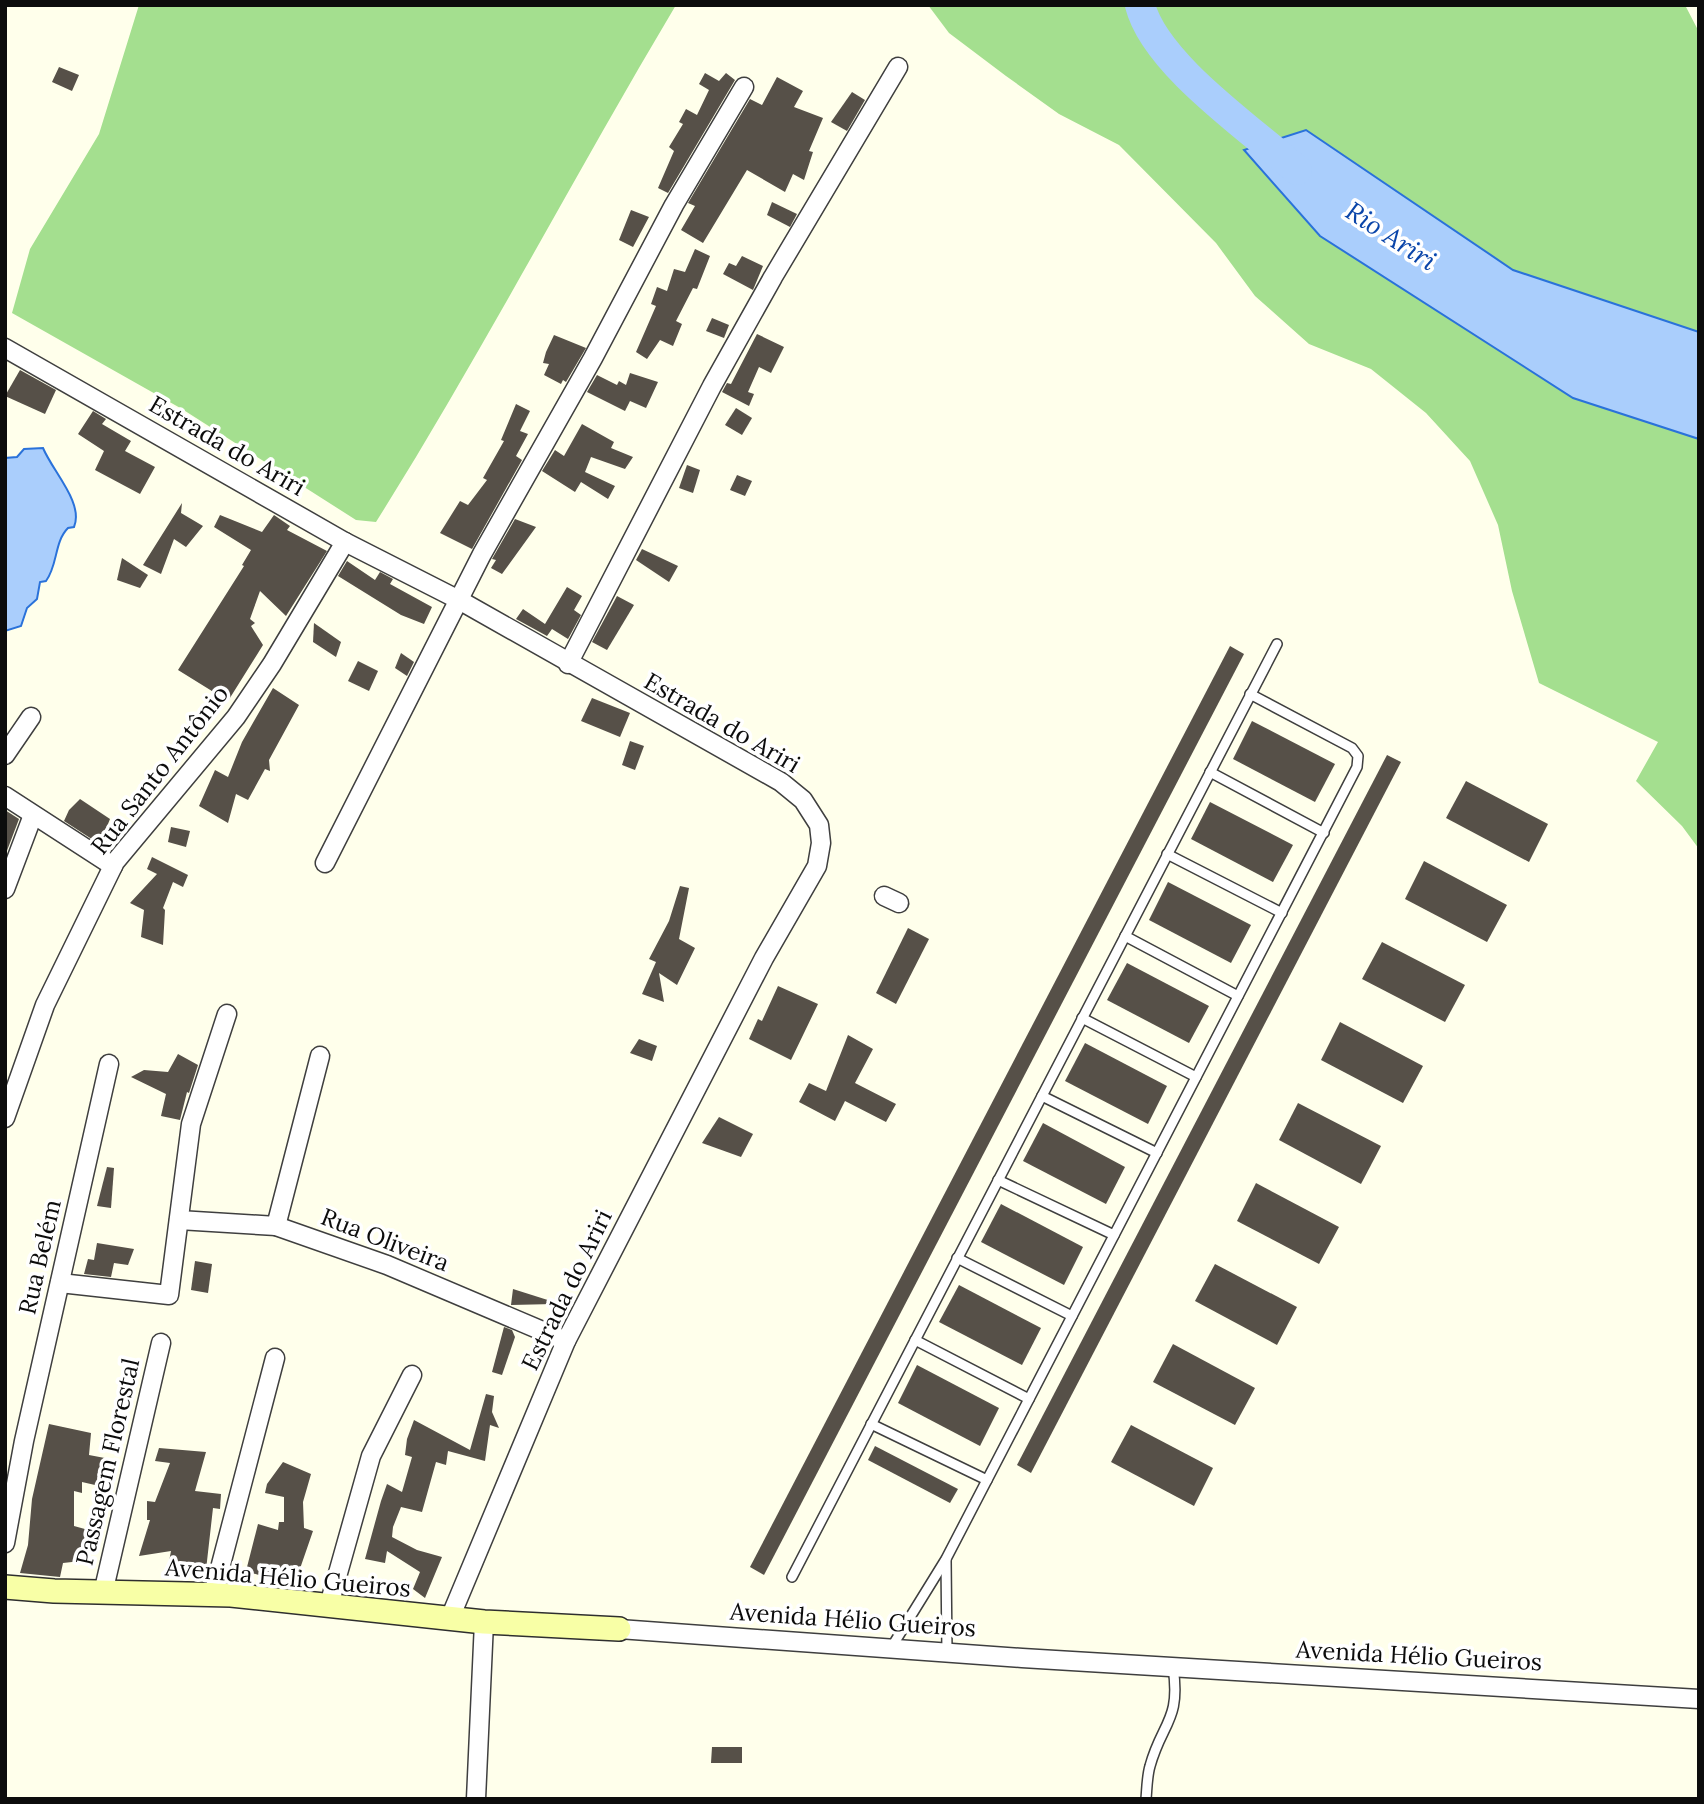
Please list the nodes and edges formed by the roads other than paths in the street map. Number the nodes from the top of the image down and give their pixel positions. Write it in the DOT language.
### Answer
graph roads {
  1 [pos="898,67"];
  2 [pos="744,87"];
  3 [pos="5,348"];
  4 [pos="345,542"];
  5 [pos="459,600"];
  6 [pos="1277,644"];
  7 [pos="568,664"];
  8 [pos="1251,694"];
  9 [pos="31,716"];
  10 [pos="5,755"];
  11 [pos="1210,772"];
  12 [pos="5,796"];
  13 [pos="33,815"];
  14 [pos="1324,833"];
  15 [pos="1167,855"];
  16 [pos="325,863"];
  17 [pos="113,866"];
  18 [pos="5,888"];
  19 [pos="1282,913"];
  20 [pos="1125,936"];
  21 [pos="1238,996"];
  22 [pos="227,1014"];
  23 [pos="1083,1018"];
  24 [pos="320,1056"];
  25 [pos="109,1064"];
  26 [pos="1196,1077"];
  27 [pos="1041,1096"];
  28 [pos="5,1118"];
  29 [pos="1157,1153"];
  30 [pos="998,1180"];
  31 [pos="178,1220"];
  32 [pos="276,1226"];
  33 [pos="1114,1236"];
  34 [pos="957,1258"];
  35 [pos="60,1283"];
  36 [pos="1072,1316"];
  37 [pos="915,1340"];
  38 [pos="566,1341"];
  39 [pos="161,1343"];
  40 [pos="275,1358"];
  41 [pos="412,1375"];
  42 [pos="1029,1399"];
  43 [pos="871,1424"];
  44 [pos="987,1480"];
  45 [pos="5,1543"];
  46 [pos="946,1559"];
  47 [pos="792,1577"];
  48 [pos="5,1587"];
  49 [pos="103,1592"];
  50 [pos="213,1595"];
  51 [pos="329,1605"];
  52 [pos="450,1618"];
  53 [pos="484,1622"];
  54 [pos="619,1629"];
  55 [pos="891,1649"];
  56 [pos="947,1653"];
  57 [pos="1172,1667"];
  58 [pos="1699,1699"];
  59 [pos="476,1799"];
  60 [pos="1146,1799"];
  1 -- 7 [label="street"];
  2 -- 5 [label="street"];
  3 -- 4 [label="street, Estrada do Ariri"];
  4 -- 5 [label="street, Estrada do Ariri"];
  4 -- 17 [label="street, Rua Santo Antônio"];
  5 -- 7 [label="street, Estrada do Ariri"];
  5 -- 16 [label="street"];
  6 -- 8 [label="lane"];
  7 -- 38 [label="street, Estrada do Ariri"];
  8 -- 11 [label="lane"];
  8 -- 14 [label="lane"];
  9 -- 10 [label="street"];
  11 -- 14 [label="lane"];
  11 -- 15 [label="lane"];
  12 -- 13 [label="street"];
  13 -- 17 [label="street"];
  13 -- 18 [label="street"];
  14 -- 19 [label="lane"];
  15 -- 19 [label="lane"];
  15 -- 20 [label="lane"];
  17 -- 28 [label="street, Rua Santo Antônio"];
  19 -- 21 [label="lane"];
  20 -- 21 [label="lane"];
  20 -- 23 [label="lane"];
  21 -- 26 [label="lane"];
  22 -- 31 [label="street"];
  23 -- 26 [label="lane"];
  23 -- 27 [label="lane"];
  24 -- 32 [label="street"];
  25 -- 35 [label="street, Rua Belém"];
  26 -- 29 [label="lane"];
  27 -- 29 [label="lane"];
  27 -- 30 [label="lane"];
  29 -- 33 [label="lane"];
  30 -- 33 [label="lane"];
  30 -- 34 [label="lane"];
  31 -- 32 [label="street, Rua Oliveira"];
  31 -- 35 [label="street"];
  32 -- 38 [label="street, Rua Oliveira"];
  33 -- 36 [label="lane"];
  34 -- 36 [label="lane"];
  34 -- 37 [label="lane"];
  35 -- 45 [label="street, Rua Belém"];
  36 -- 42 [label="lane"];
  37 -- 42 [label="lane"];
  37 -- 43 [label="lane"];
  38 -- 52 [label="street, Estrada do Ariri"];
  39 -- 49 [label="street, Passagem Florestal"];
  40 -- 50 [label="street"];
  41 -- 51 [label="street"];
  42 -- 44 [label="lane"];
  43 -- 44 [label="lane"];
  43 -- 47 [label="lane"];
  44 -- 46 [label="lane"];
  46 -- 55 [label="lane"];
  46 -- 56 [label="lane"];
  48 -- 49 [label="main road, Avenida Hélio Gueiros"];
  49 -- 50 [label="main road, Avenida Hélio Gueiros"];
  50 -- 51 [label="main road, Avenida Hélio Gueiros"];
  51 -- 52 [label="main road, Avenida Hélio Gueiros"];
  52 -- 53 [label="main road, Avenida Hélio Gueiros"];
  53 -- 54 [label="main road, Avenida Hélio Gueiros"];
  53 -- 59 [label="street"];
  54 -- 55 [label="street, Avenida Hélio Gueiros"];
  55 -- 56 [label="street, Avenida Hélio Gueiros"];
  56 -- 57 [label="street, Avenida Hélio Gueiros"];
  57 -- 58 [label="street, Avenida Hélio Gueiros"];
  57 -- 60 [label="lane"];
}
